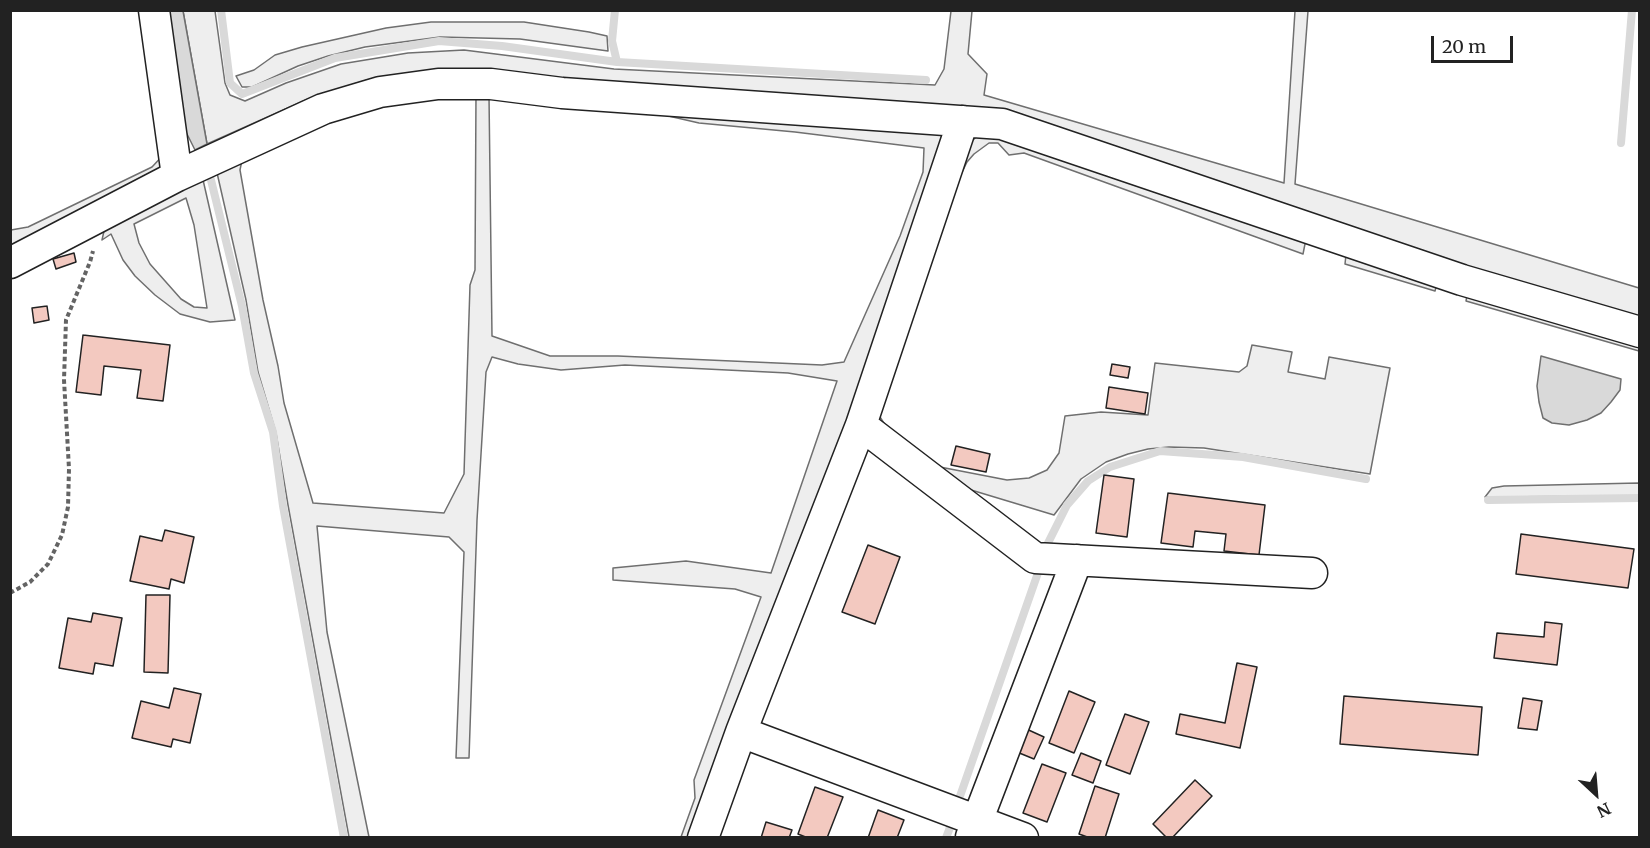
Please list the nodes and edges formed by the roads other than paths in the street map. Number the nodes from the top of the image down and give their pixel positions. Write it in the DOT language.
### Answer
graph roads {
  1 [pos="154,10"];
  2 [pos="963,121"];
  3 [pos="177,176"];
  4 [pos="10,263"];
  5 [pos="1640,332"];
  6 [pos="861,425"];
  7 [pos="1077,560"];
  8 [pos="1312,573"];
  9 [pos="741,732"];
  10 [pos="974,829"];
  11 [pos="703,837"];
  12 [pos="1023,837"];
  1 -- 3 [label="street"];
  2 -- 3 [label="street"];
  2 -- 5 [label="street"];
  2 -- 6 [label="street"];
  3 -- 4 [label="street"];
  6 -- 7 [label="street"];
  6 -- 9 [label="street"];
  7 -- 8 [label="street"];
  7 -- 10 [label="street"];
  9 -- 10 [label="street"];
  9 -- 11 [label="street"];
  10 -- 12 [label="street"];
}
